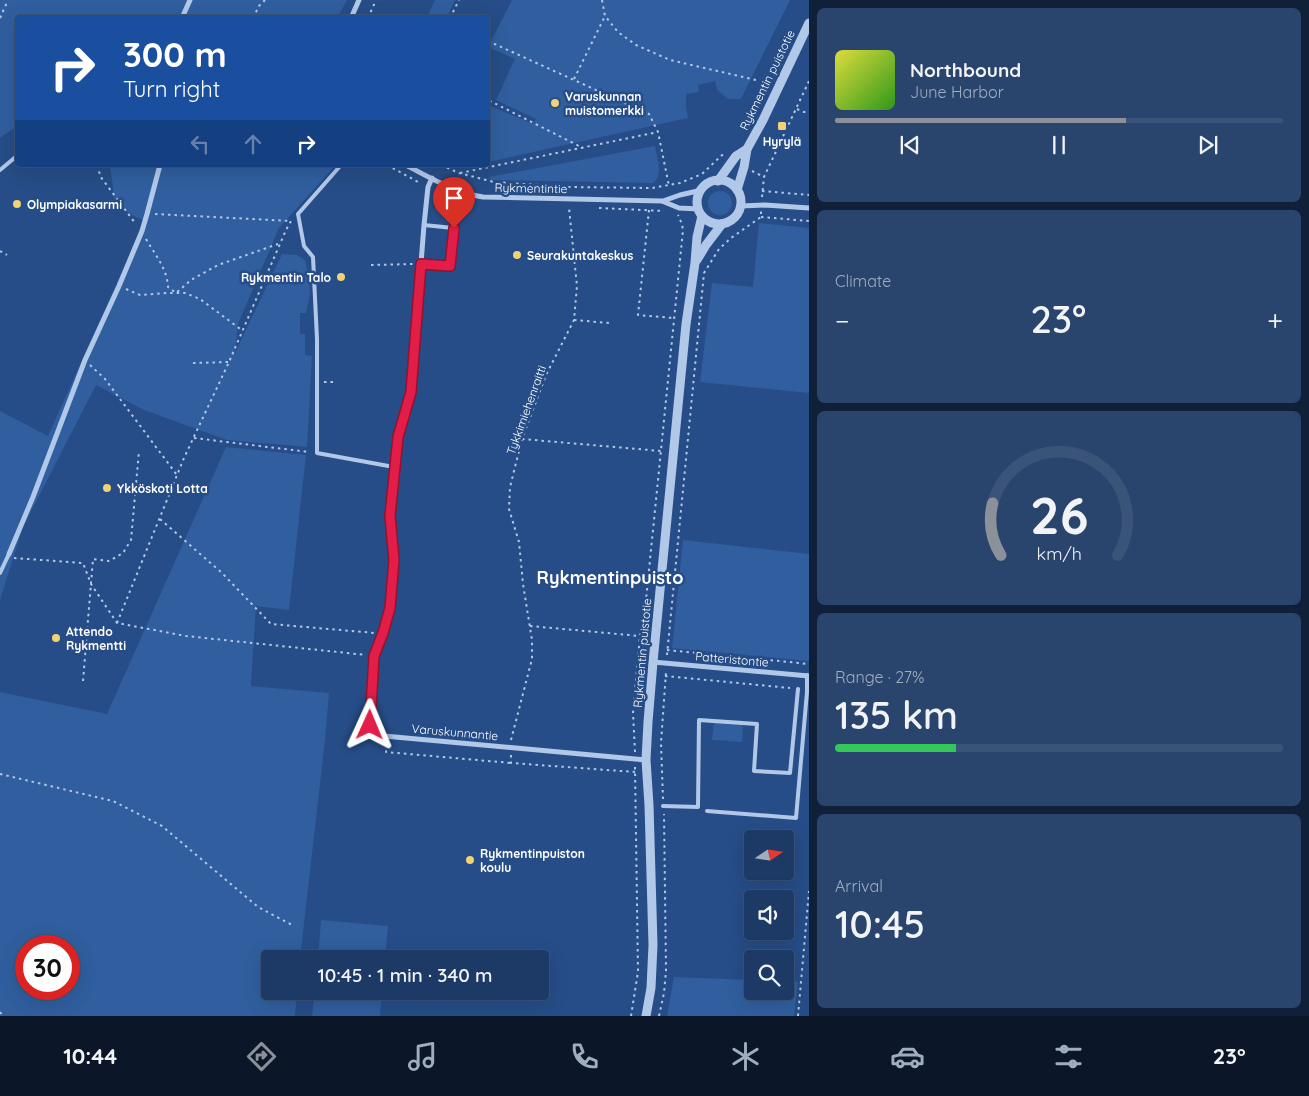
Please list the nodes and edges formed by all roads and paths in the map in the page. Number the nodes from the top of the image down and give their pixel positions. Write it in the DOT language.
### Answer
graph roads {
  1 [pos="8,0"];
  2 [pos="190,0"];
  3 [pos="264,0"];
  4 [pos="359,0"];
  5 [pos="376,0"];
  6 [pos="459,0"];
  7 [pos="602,0"];
  8 [pos="183,15"];
  9 [pos="254,15"];
  10 [pos="352,15"];
  11 [pos="369,15"];
  12 [pos="452,15"];
  13 [pos="605,16"];
  14 [pos="0,18"];
  15 [pos="809,23"];
  16 [pos="490,42"];
  17 [pos="574,79"];
  18 [pos="756,80"];
  19 [pos="809,81"];
  20 [pos="490,96"];
  21 [pos="490,102"];
  22 [pos="797,108"];
  23 [pos="809,112"];
  24 [pos="658,132"];
  25 [pos="583,148"];
  26 [pos="747,149"];
  27 [pos="722,155"];
  28 [pos="15,158"];
  29 [pos="98,167"];
  30 [pos="160,167"];
  31 [pos="339,167"];
  32 [pos="410,167"];
  33 [pos="446,167"];
  34 [pos="489,167"];
  35 [pos="490,167"];
  36 [pos="0,170"];
  37 [pos="459,173"];
  38 [pos="432,178"];
  39 [pos="718,181"];
  40 [pos="669,186"];
  41 [pos="702,190"];
  42 [pos="737,190"];
  43 [pos="762,191"];
  44 [pos="809,195"];
  45 [pos="662,201"];
  46 [pos="761,205"];
  47 [pos="741,206"];
  48 [pos="569,208"];
  49 [pos="809,208"];
  50 [pos="649,210"];
  51 [pos="701,213"];
  52 [pos="148,214"];
  53 [pos="678,216"];
  54 [pos="761,218"];
  55 [pos="809,221"];
  56 [pos="424,224"];
  57 [pos="722,224"];
  58 [pos="142,231"];
  59 [pos="280,244"];
  60 [pos="0,251"];
  61 [pos="7,255"];
  62 [pos="695,263"];
  63 [pos="421,264"];
  64 [pos="371,265"];
  65 [pos="119,286"];
  66 [pos="176,293"];
  67 [pos="674,318"];
  68 [pos="574,320"];
  69 [pos="608,323"];
  70 [pos="243,331"];
  71 [pos="85,360"];
  72 [pos="229,362"];
  73 [pos="194,363"];
  74 [pos="194,438"];
  75 [pos="522,439"];
  76 [pos="139,451"];
  77 [pos="661,451"];
  78 [pos="317,453"];
  79 [pos="394,467"];
  80 [pos="178,476"];
  81 [pos="160,519"];
  82 [pos="8,556"];
  83 [pos="0,573"];
  84 [pos="91,584"];
  85 [pos="116,623"];
  86 [pos="530,626"];
  87 [pos="383,633"];
  88 [pos="640,636"];
  89 [pos="668,650"];
  90 [pos="374,656"];
  91 [pos="653,662"];
  92 [pos="666,663"];
  93 [pos="809,664"];
  94 [pos="666,676"];
  95 [pos="808,676"];
  96 [pos="83,681"];
  97 [pos="798,689"];
  98 [pos="388,736"];
  99 [pos="511,748"];
  100 [pos="635,759"];
  101 [pos="646,760"];
  102 [pos="511,763"];
  103 [pos="635,772"];
  104 [pos="0,774"];
  105 [pos="663,806"];
  106 [pos="707,810"];
  107 [pos="809,891"];
  108 [pos="294,926"];
  109 [pos="0,1012"];
  110 [pos="3,1016"];
  111 [pos="631,1016"];
  112 [pos="646,1016"];
  113 [pos="659,1016"];
  114 [pos="798,1016"];
  1 -- 14 [label="path"];
  2 -- 8 [label="street"];
  3 -- 9 [label="path"];
  4 -- 10 [label="street"];
  5 -- 11 [label="path"];
  6 -- 12 [label="path"];
  7 -- 13 [label="path"];
  13 -- 17 [label="path"];
  13 -- 18 [label="path"];
  15 -- 26 [label="street, Rykmentin puistotie"];
  16 -- 17 [label="path"];
  17 -- 24 [label="path"];
  19 -- 22 [label="path"];
  20 -- 21 [label="path"];
  21 -- 25 [label="path"];
  22 -- 23 [label="path"];
  22 -- 43 [label="path"];
  24 -- 25 [label="path"];
  24 -- 40 [label="path"];
  25 -- 35 [label="path"];
  26 -- 39 [label="street, Rykmentin puistotie"];
  26 -- 42 [label="street, Rykmentin puistotie"];
  27 -- 40 [label="path"];
  28 -- 36 [label="lane"];
  29 -- 58 [label="path"];
  30 -- 52 [label="street"];
  31 -- 78 [label="lane"];
  32 -- 38 [label="street, Rykmentintie"];
  33 -- 37 [label="path"];
  34 -- 37 [label="path"];
  37 -- 40 [label="path"];
  38 -- 45 [label="street, Rykmentintie"];
  38 -- 56 [label="street"];
  39 -- 41 [label="street"];
  39 -- 42 [label="street"];
  41 -- 45 [label="street, Rykmentintie"];
  41 -- 51 [label="street"];
  42 -- 47 [label="street"];
  43 -- 44 [label="path"];
  43 -- 46 [label="path"];
  45 -- 51 [label="street, Rykmentintie"];
  46 -- 47 [label="street"];
  46 -- 49 [label="street"];
  46 -- 54 [label="path"];
  47 -- 57 [label="street"];
  48 -- 68 [label="path, Tykkimiehenraitti"];
  50 -- 67 [label="path"];
  51 -- 57 [label="street"];
  51 -- 62 [label="street, Rykmentin puistotie"];
  52 -- 58 [label="street"];
  52 -- 59 [label="path"];
  53 -- 67 [label="path"];
  54 -- 55 [label="path"];
  54 -- 89 [label="path"];
  56 -- 63 [label="street"];
  56 -- 63 [label="lane"];
  57 -- 62 [label="street, Rykmentin puistotie"];
  58 -- 65 [label="street"];
  58 -- 66 [label="path"];
  59 -- 66 [label="path"];
  59 -- 70 [label="path"];
  60 -- 61 [label="path"];
  62 -- 91 [label="street, Rykmentin puistotie"];
  63 -- 64 [label="path"];
  63 -- 79 [label="street"];
  65 -- 66 [label="path"];
  65 -- 71 [label="street"];
  66 -- 70 [label="path"];
  67 -- 77 [label="path"];
  68 -- 69 [label="path"];
  68 -- 75 [label="path, Tykkimiehenraitti"];
  70 -- 72 [label="path"];
  71 -- 80 [label="path"];
  71 -- 82 [label="street"];
  72 -- 73 [label="path"];
  72 -- 74 [label="path"];
  74 -- 78 [label="path"];
  74 -- 80 [label="path"];
  75 -- 77 [label="path"];
  75 -- 86 [label="path, Tykkimiehenraitti"];
  76 -- 84 [label="path"];
  77 -- 88 [label="path"];
  78 -- 79 [label="lane"];
  79 -- 87 [label="street"];
  80 -- 81 [label="path"];
  81 -- 85 [label="path"];
  81 -- 87 [label="path"];
  82 -- 83 [label="lane"];
  82 -- 84 [label="path"];
  84 -- 85 [label="path"];
  84 -- 96 [label="path"];
  85 -- 90 [label="path"];
  86 -- 88 [label="path"];
  86 -- 99 [label="path, Tykkimiehenraitti"];
  87 -- 90 [label="street"];
  88 -- 100 [label="path"];
  89 -- 92 [label="path"];
  89 -- 93 [label="path"];
  90 -- 98 [label="street"];
  91 -- 92 [label="street, Patteristontie"];
  91 -- 101 [label="street, Rykmentin puistotie"];
  92 -- 94 [label="path"];
  92 -- 95 [label="street, Patteristontie"];
  94 -- 97 [label="path"];
  94 -- 105 [label="path"];
  95 -- 106 [label="lane"];
  97 -- 105 [label="lane"];
  98 -- 99 [label="street, Varuskunnantie"];
  98 -- 102 [label="path"];
  99 -- 100 [label="street, Varuskunnantie"];
  99 -- 102 [label="path, Tykkimiehenraitti"];
  100 -- 101 [label="street, Varuskunnantie"];
  100 -- 103 [label="path"];
  101 -- 112 [label="street, Rykmentin puistotie"];
  102 -- 103 [label="path"];
  103 -- 111 [label="path"];
  104 -- 108 [label="path"];
  105 -- 113 [label="path"];
  107 -- 114 [label="path"];
  109 -- 110 [label="path"];
}
